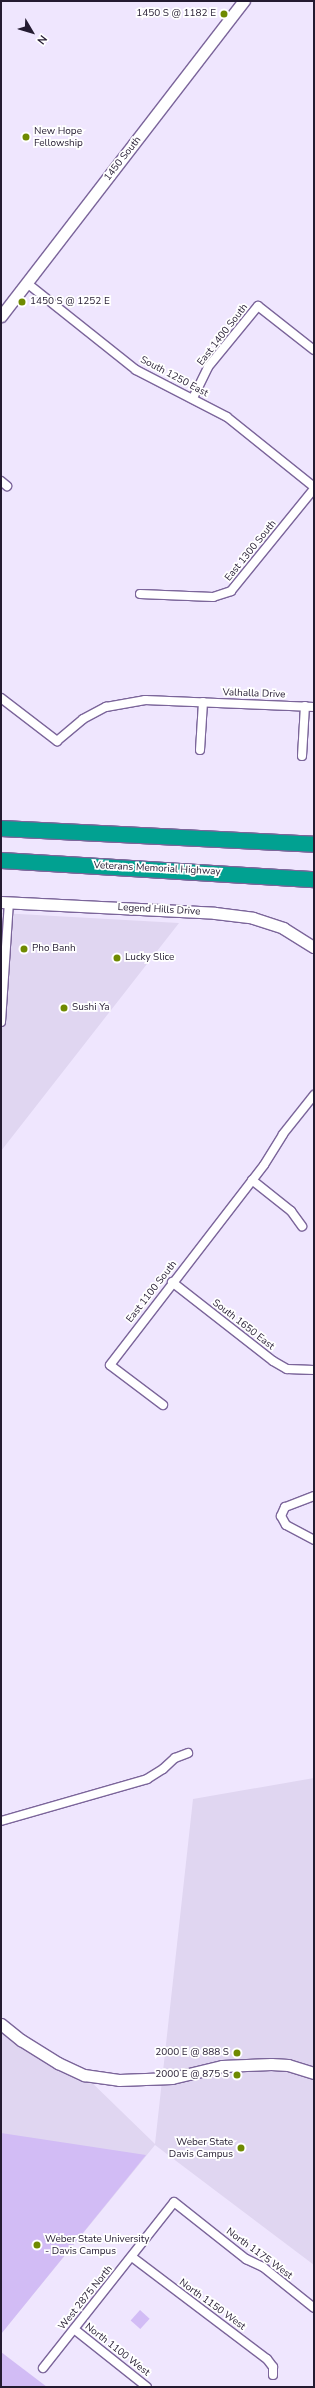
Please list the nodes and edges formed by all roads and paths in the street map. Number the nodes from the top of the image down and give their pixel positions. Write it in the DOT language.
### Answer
graph roads {
  1 [pos="244,1"];
  2 [pos="27,283"];
  3 [pos="1,316"];
  4 [pos="314,350"];
  5 [pos="193,398"];
  6 [pos="314,488"];
  7 [pos="140,594"];
  8 [pos="1,698"];
  9 [pos="203,702"];
  10 [pos="305,706"];
  11 [pos="314,707"];
  12 [pos="200,750"];
  13 [pos="302,756"];
  14 [pos="1,828"];
  15 [pos="314,844"];
  16 [pos="1,860"];
  17 [pos="314,878"];
  18 [pos="5,902"];
  19 [pos="312,946"];
  20 [pos="1,1022"];
  21 [pos="314,1094"];
  22 [pos="252,1180"];
  23 [pos="302,1226"];
  24 [pos="172,1282"];
  25 [pos="310,1371"];
  26 [pos="163,1405"];
  27 [pos="314,1496"];
  28 [pos="314,1540"];
  29 [pos="188,1753"];
  30 [pos="1,1821"];
  31 [pos="1,2024"];
  32 [pos="314,2073"];
  33 [pos="174,2202"];
  34 [pos="132,2257"];
  35 [pos="314,2308"];
  36 [pos="74,2329"];
  37 [pos="43,2368"];
  38 [pos="273,2375"];
  39 [pos="147,2387"];
  1 -- 2 [label="street, 1450 South"];
  2 -- 3 [label="street, 1450 South"];
  2 -- 5 [label="street, South 1250 East"];
  4 -- 5 [label="street, East 1400 South"];
  5 -- 6 [label="street, South 1250 East"];
  6 -- 7 [label="street, East 1300 South"];
  8 -- 9 [label="street, Valhalla Drive"];
  9 -- 10 [label="street, Valhalla Drive"];
  9 -- 12 [label="street"];
  10 -- 11 [label="street, Valhalla Drive"];
  10 -- 13 [label="street"];
  14 -- 15 [label="highway"];
  16 -- 17 [label="highway, Veterans Memorial Highway"];
  18 -- 19 [label="street, Legend Hills Drive"];
  18 -- 20 [label="street"];
  21 -- 22 [label="street, East 1100 South"];
  22 -- 23 [label="street"];
  22 -- 24 [label="street, East 1100 South"];
  24 -- 25 [label="street, South 1650 East"];
  24 -- 26 [label="street, East 1100 South"];
  27 -- 28 [label="street"];
  29 -- 30 [label="street"];
  31 -- 32 [label="street"];
  33 -- 34 [label="street, West 2875 North"];
  33 -- 35 [label="street, North 1175 West"];
  34 -- 36 [label="street, West 2875 North"];
  34 -- 38 [label="street, North 1150 West"];
  36 -- 37 [label="street, West 2875 North"];
  36 -- 39 [label="street, North 1100 West"];
}
